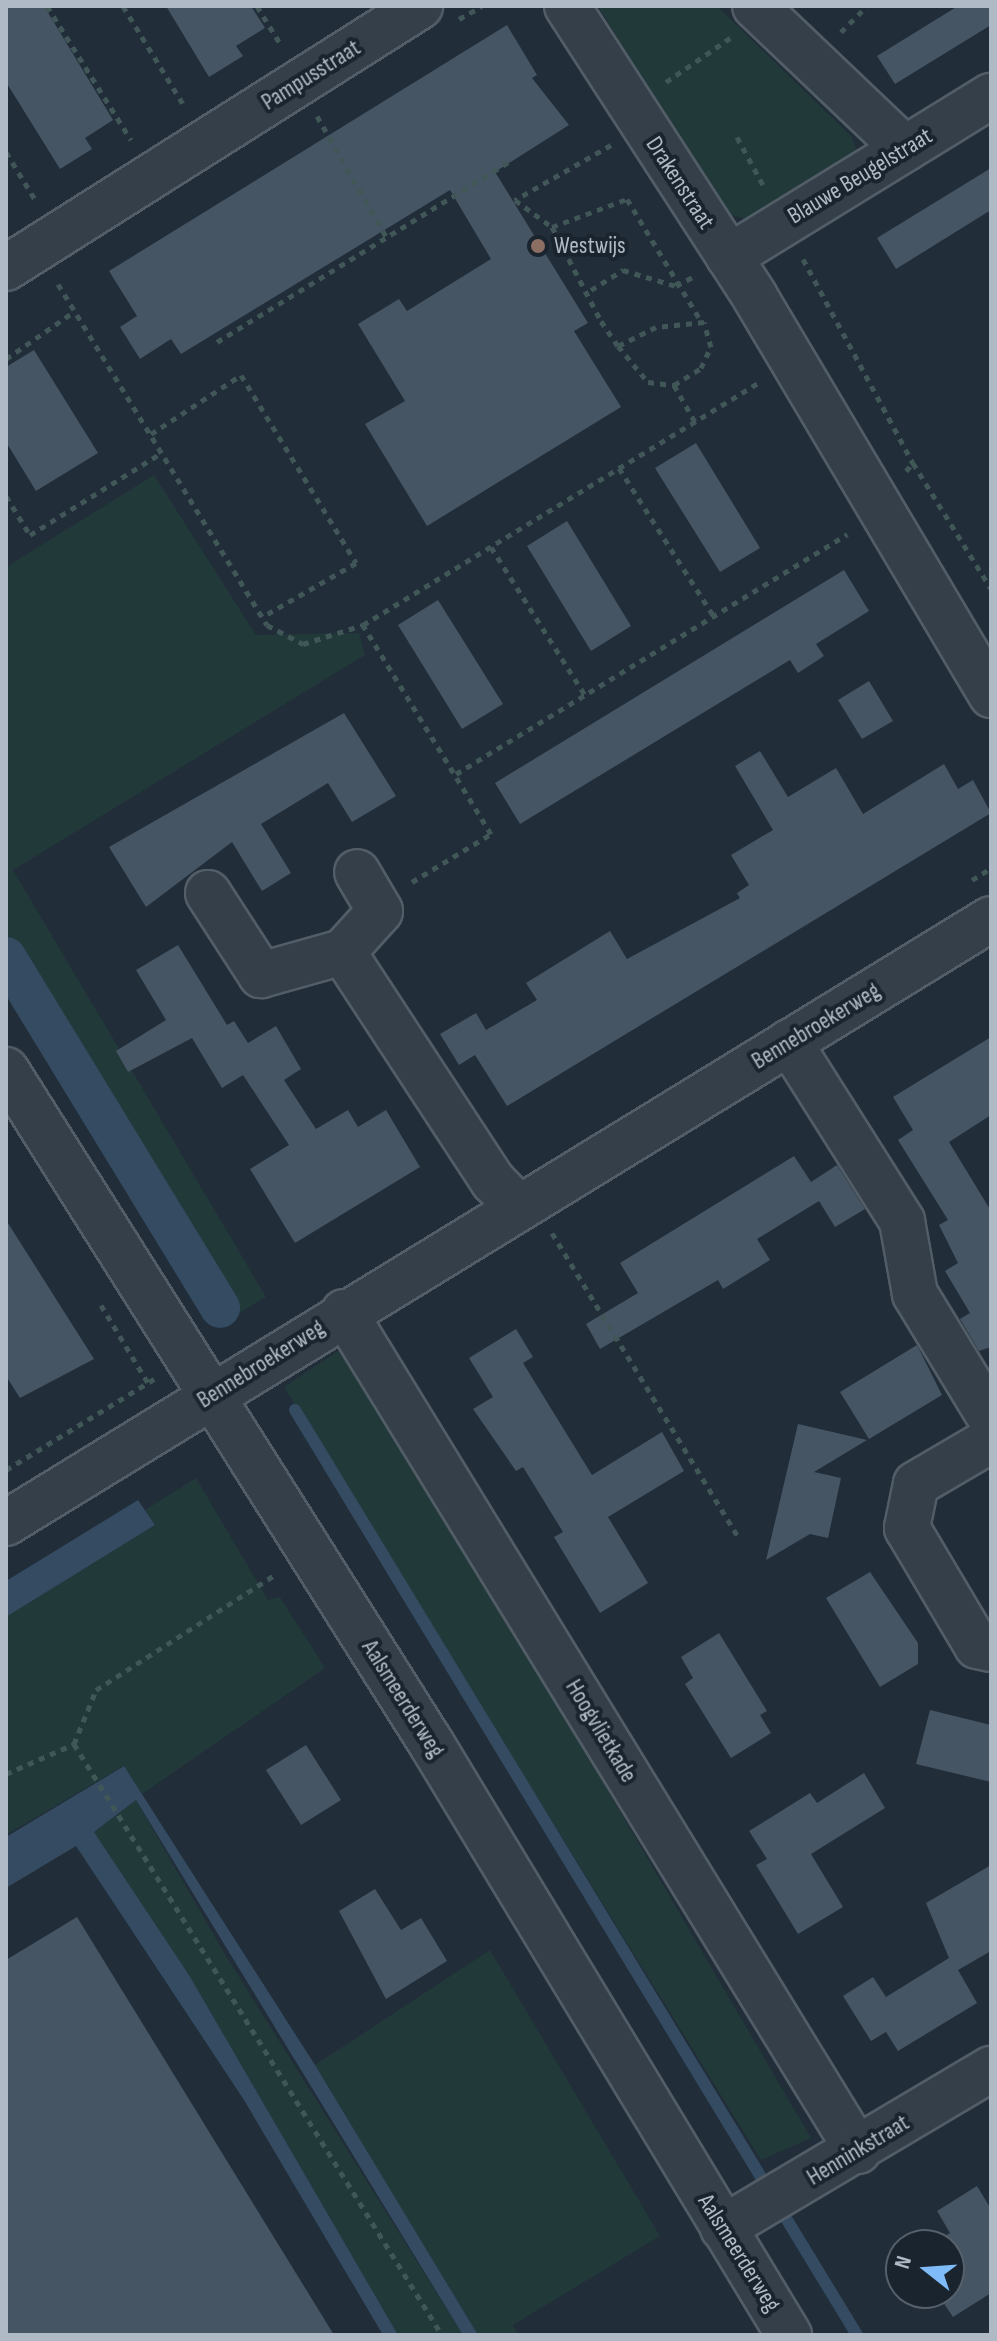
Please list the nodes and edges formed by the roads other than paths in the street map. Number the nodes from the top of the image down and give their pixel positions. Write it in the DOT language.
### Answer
graph roads {
  1 [pos="420,6"];
  2 [pos="567,6"];
  3 [pos="759,10"];
  4 [pos="991,96"];
  5 [pos="905,149"];
  6 [pos="32,251"];
  7 [pos="729,257"];
  8 [pos="991,695"];
  9 [pos="357,872"];
  10 [pos="208,893"];
  11 [pos="991,919"];
  12 [pos="343,952"];
  13 [pos="789,1042"];
  14 [pos="6,1070"];
  15 [pos="524,1203"];
  16 [pos="344,1312"];
  17 [pos="211,1395"];
  18 [pos="991,1419"];
  19 [pos="991,1440"];
  20 [pos="6,1523"];
  21 [pos="991,1649"];
  22 [pos="991,2069"];
  23 [pos="858,2151"];
  24 [pos="756,2209"];
  25 [pos="789,2335"];
  1 -- 6 [label="street, Pampusstraat"];
  2 -- 7 [label="street, Drakenstraat"];
  3 -- 5 [label="street"];
  4 -- 5 [label="street, Blauwe Beugelstraat"];
  5 -- 7 [label="street, Blauwe Beugelstraat"];
  7 -- 8 [label="street, Drakenstraat"];
  9 -- 12 [label="street"];
  10 -- 12 [label="street"];
  11 -- 13 [label="street, Bennebroekerweg"];
  12 -- 15 [label="street"];
  13 -- 15 [label="street, Bennebroekerweg"];
  13 -- 18 [label="street"];
  14 -- 17 [label="street, Aalsmeerderweg"];
  15 -- 16 [label="street, Bennebroekerweg"];
  16 -- 17 [label="street, Bennebroekerweg"];
  16 -- 23 [label="street, Hoogvlietkade"];
  17 -- 20 [label="street, Bennebroekerweg"];
  17 -- 24 [label="street, Aalsmeerderweg"];
  19 -- 21 [label="street"];
  22 -- 23 [label="street, Henninkstraat"];
  23 -- 24 [label="street, Henninkstraat"];
  24 -- 25 [label="street, Aalsmeerderweg"];
}
